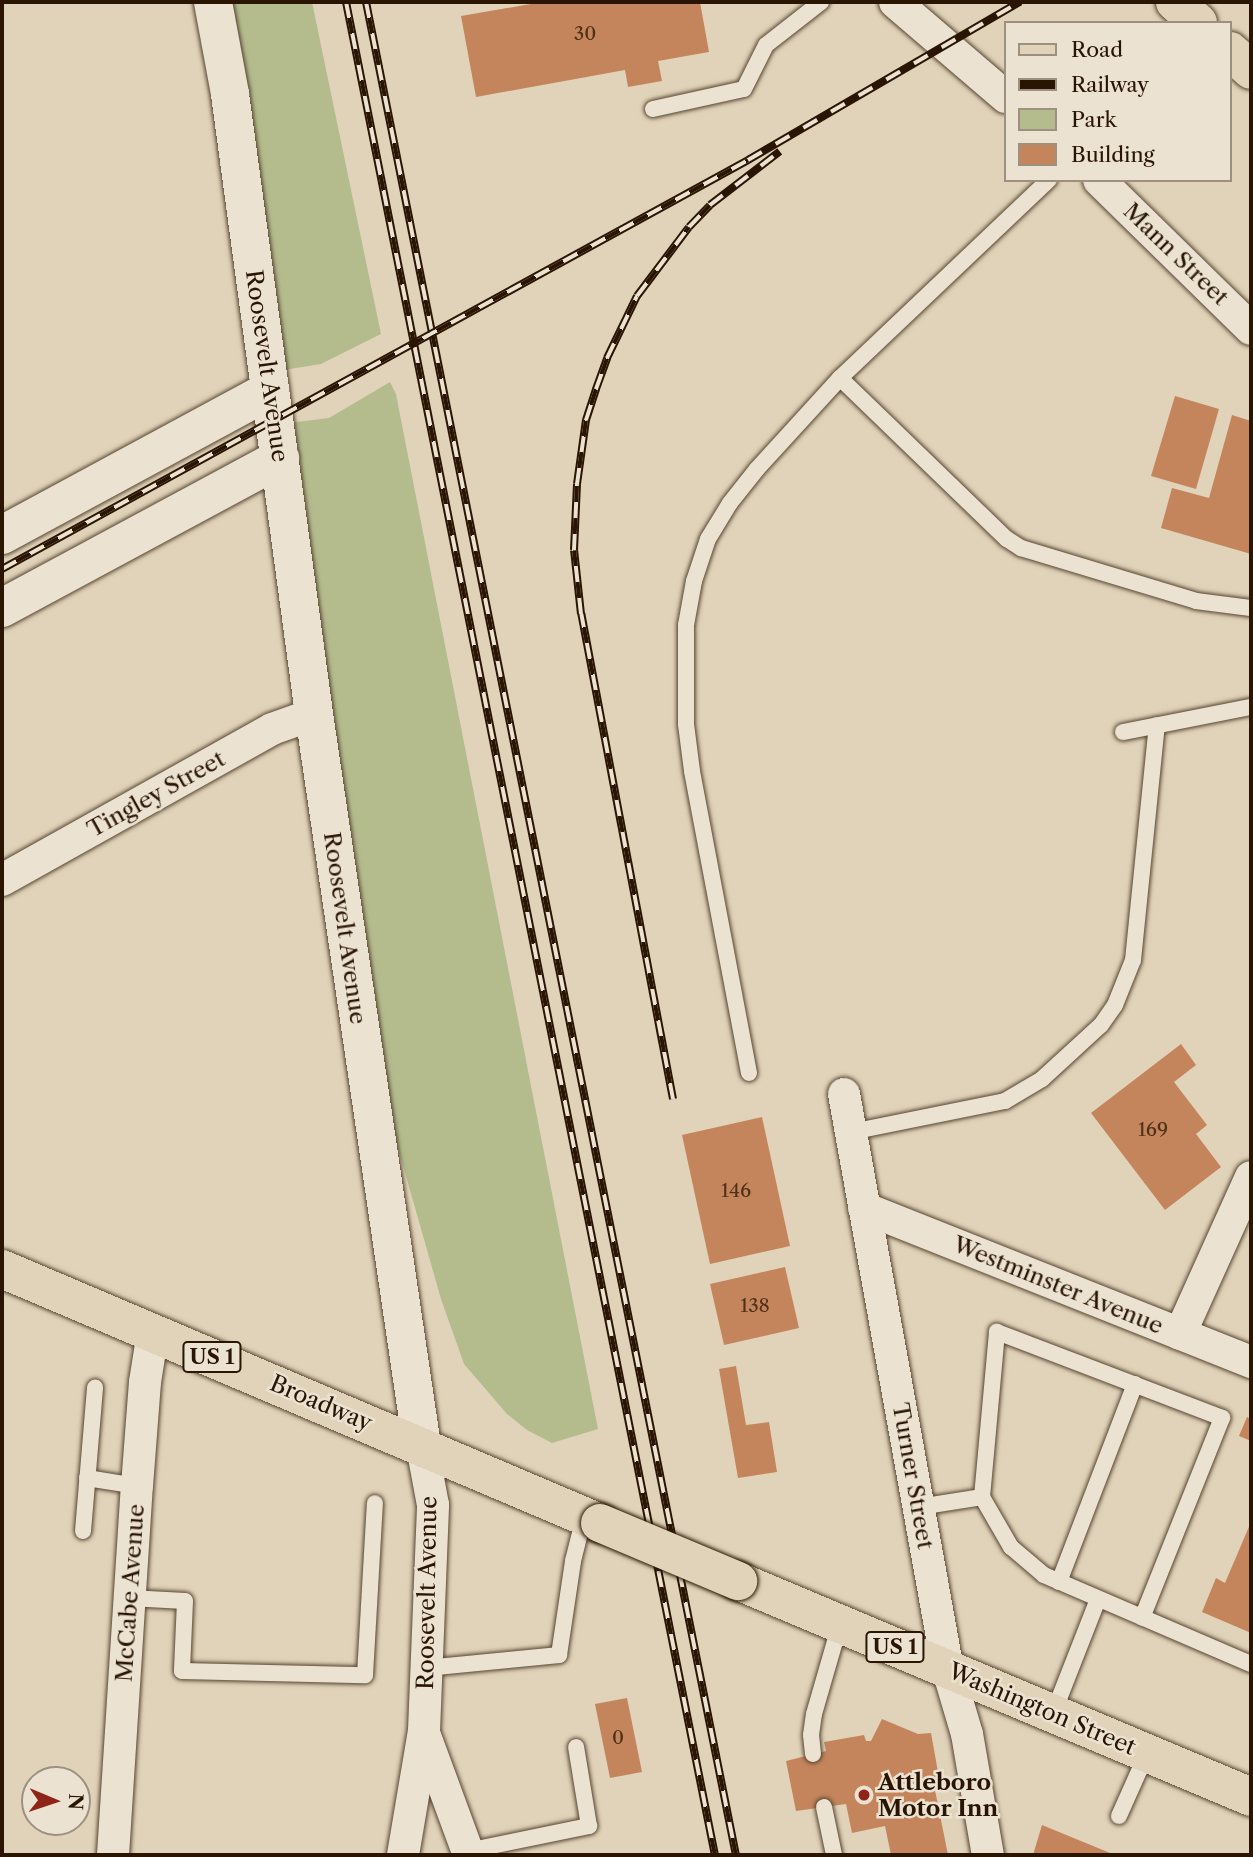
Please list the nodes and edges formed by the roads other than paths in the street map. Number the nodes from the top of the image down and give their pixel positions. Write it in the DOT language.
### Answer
graph roads {
  1 [pos="212,2"];
  2 [pos="821,2"];
  3 [pos="895,2"];
  4 [pos="1175,2"];
  5 [pos="1196,21"];
  6 [pos="1232,53"];
  7 [pos="1251,70"];
  8 [pos="1004,95"];
  9 [pos="653,109"];
  10 [pos="1047,182"];
  11 [pos="1101,182"];
  12 [pos="1251,329"];
  13 [pos="840,378"];
  14 [pos="270,390"];
  15 [pos="280,458"];
  16 [pos="2,536"];
  17 [pos="2,608"];
  18 [pos="1251,608"];
  19 [pos="1251,707"];
  20 [pos="314,714"];
  21 [pos="1157,725"];
  22 [pos="1123,732"];
  23 [pos="2,880"];
  24 [pos="749,1073"];
  25 [pos="844,1094"];
  26 [pos="851,1132"];
  27 [pos="1251,1177"];
  28 [pos="864,1208"];
  29 [pos="2,1269"];
  30 [pos="153,1332"];
  31 [pos="1180,1334"];
  32 [pos="1251,1362"];
  33 [pos="1135,1384"];
  34 [pos="95,1388"];
  35 [pos="422,1446"];
  36 [pos="88,1478"];
  37 [pos="137,1486"];
  38 [pos="982,1497"];
  39 [pos="375,1503"];
  40 [pos="919,1507"];
  41 [pos="592,1519"];
  42 [pos="83,1531"];
  43 [pos="1059,1583"];
  44 [pos="129,1598"];
  45 [pos="1098,1599"];
  46 [pos="1142,1618"];
  47 [pos="840,1624"];
  48 [pos="1251,1664"];
  49 [pos="426,1668"];
  50 [pos="948,1670"];
  51 [pos="1052,1714"];
  52 [pos="424,1731"];
  53 [pos="576,1747"];
  54 [pos="1147,1753"];
  55 [pos="813,1754"];
  56 [pos="1251,1797"];
  57 [pos="824,1807"];
  58 [pos="1119,1815"];
  59 [pos="468,1853"];
  60 [pos="113,1855"];
  61 [pos="403,1855"];
  62 [pos="834,1855"];
  63 [pos="988,1855"];
  1 -- 14 [label="street, Roosevelt Avenue"];
  2 -- 9 [label="lane"];
  3 -- 8 [label="street"];
  4 -- 5 [label="main road"];
  6 -- 7 [label="main road"];
  10 -- 13 [label="lane"];
  11 -- 12 [label="street, Mann Street"];
  13 -- 18 [label="lane"];
  13 -- 24 [label="lane"];
  14 -- 15 [label="street, Roosevelt Avenue"];
  14 -- 16 [label="street"];
  15 -- 17 [label="street"];
  15 -- 20 [label="street, Roosevelt Avenue"];
  19 -- 21 [label="lane"];
  20 -- 23 [label="street, Tingley Street"];
  20 -- 35 [label="street, Roosevelt Avenue"];
  21 -- 22 [label="lane"];
  21 -- 26 [label="lane"];
  25 -- 26 [label="street, Turner Street"];
  26 -- 28 [label="street, Turner Street"];
  27 -- 31 [label="street"];
  28 -- 31 [label="street, Westminster Avenue"];
  28 -- 40 [label="street, Turner Street"];
  29 -- 30 [label="main road, Broadway / US 1"];
  30 -- 35 [label="main road, Broadway / US 1"];
  30 -- 37 [label="street, McCabe Avenue"];
  31 -- 32 [label="street, Westminster Avenue"];
  33 -- 38 [label="lane"];
  33 -- 43 [label="lane"];
  33 -- 46 [label="lane"];
  34 -- 36 [label="lane"];
  35 -- 41 [label="main road, Broadway / US 1"];
  35 -- 49 [label="street, Roosevelt Avenue"];
  36 -- 37 [label="lane"];
  36 -- 42 [label="lane"];
  37 -- 44 [label="street, McCabe Avenue"];
  38 -- 40 [label="lane"];
  38 -- 43 [label="lane"];
  39 -- 44 [label="lane"];
  40 -- 50 [label="street, Turner Street"];
  41 -- 47 [label="main road, Washington Street / US 1, bridge"];
  41 -- 49 [label="lane"];
  43 -- 45 [label="lane"];
  44 -- 60 [label="street, McCabe Avenue"];
  45 -- 46 [label="lane"];
  45 -- 51 [label="lane"];
  46 -- 48 [label="lane"];
  47 -- 50 [label="main road, Washington Street / US 1"];
  47 -- 55 [label="lane"];
  49 -- 52 [label="street, Roosevelt Avenue"];
  50 -- 51 [label="main road, Washington Street / US 1"];
  50 -- 63 [label="street, Turner Street"];
  51 -- 54 [label="main road, Washington Street / US 1"];
  52 -- 59 [label="street"];
  52 -- 61 [label="street, Roosevelt Avenue"];
  53 -- 59 [label="lane"];
  54 -- 56 [label="main road, Washington Street / US 1"];
  54 -- 58 [label="lane"];
  57 -- 62 [label="lane"];
}
